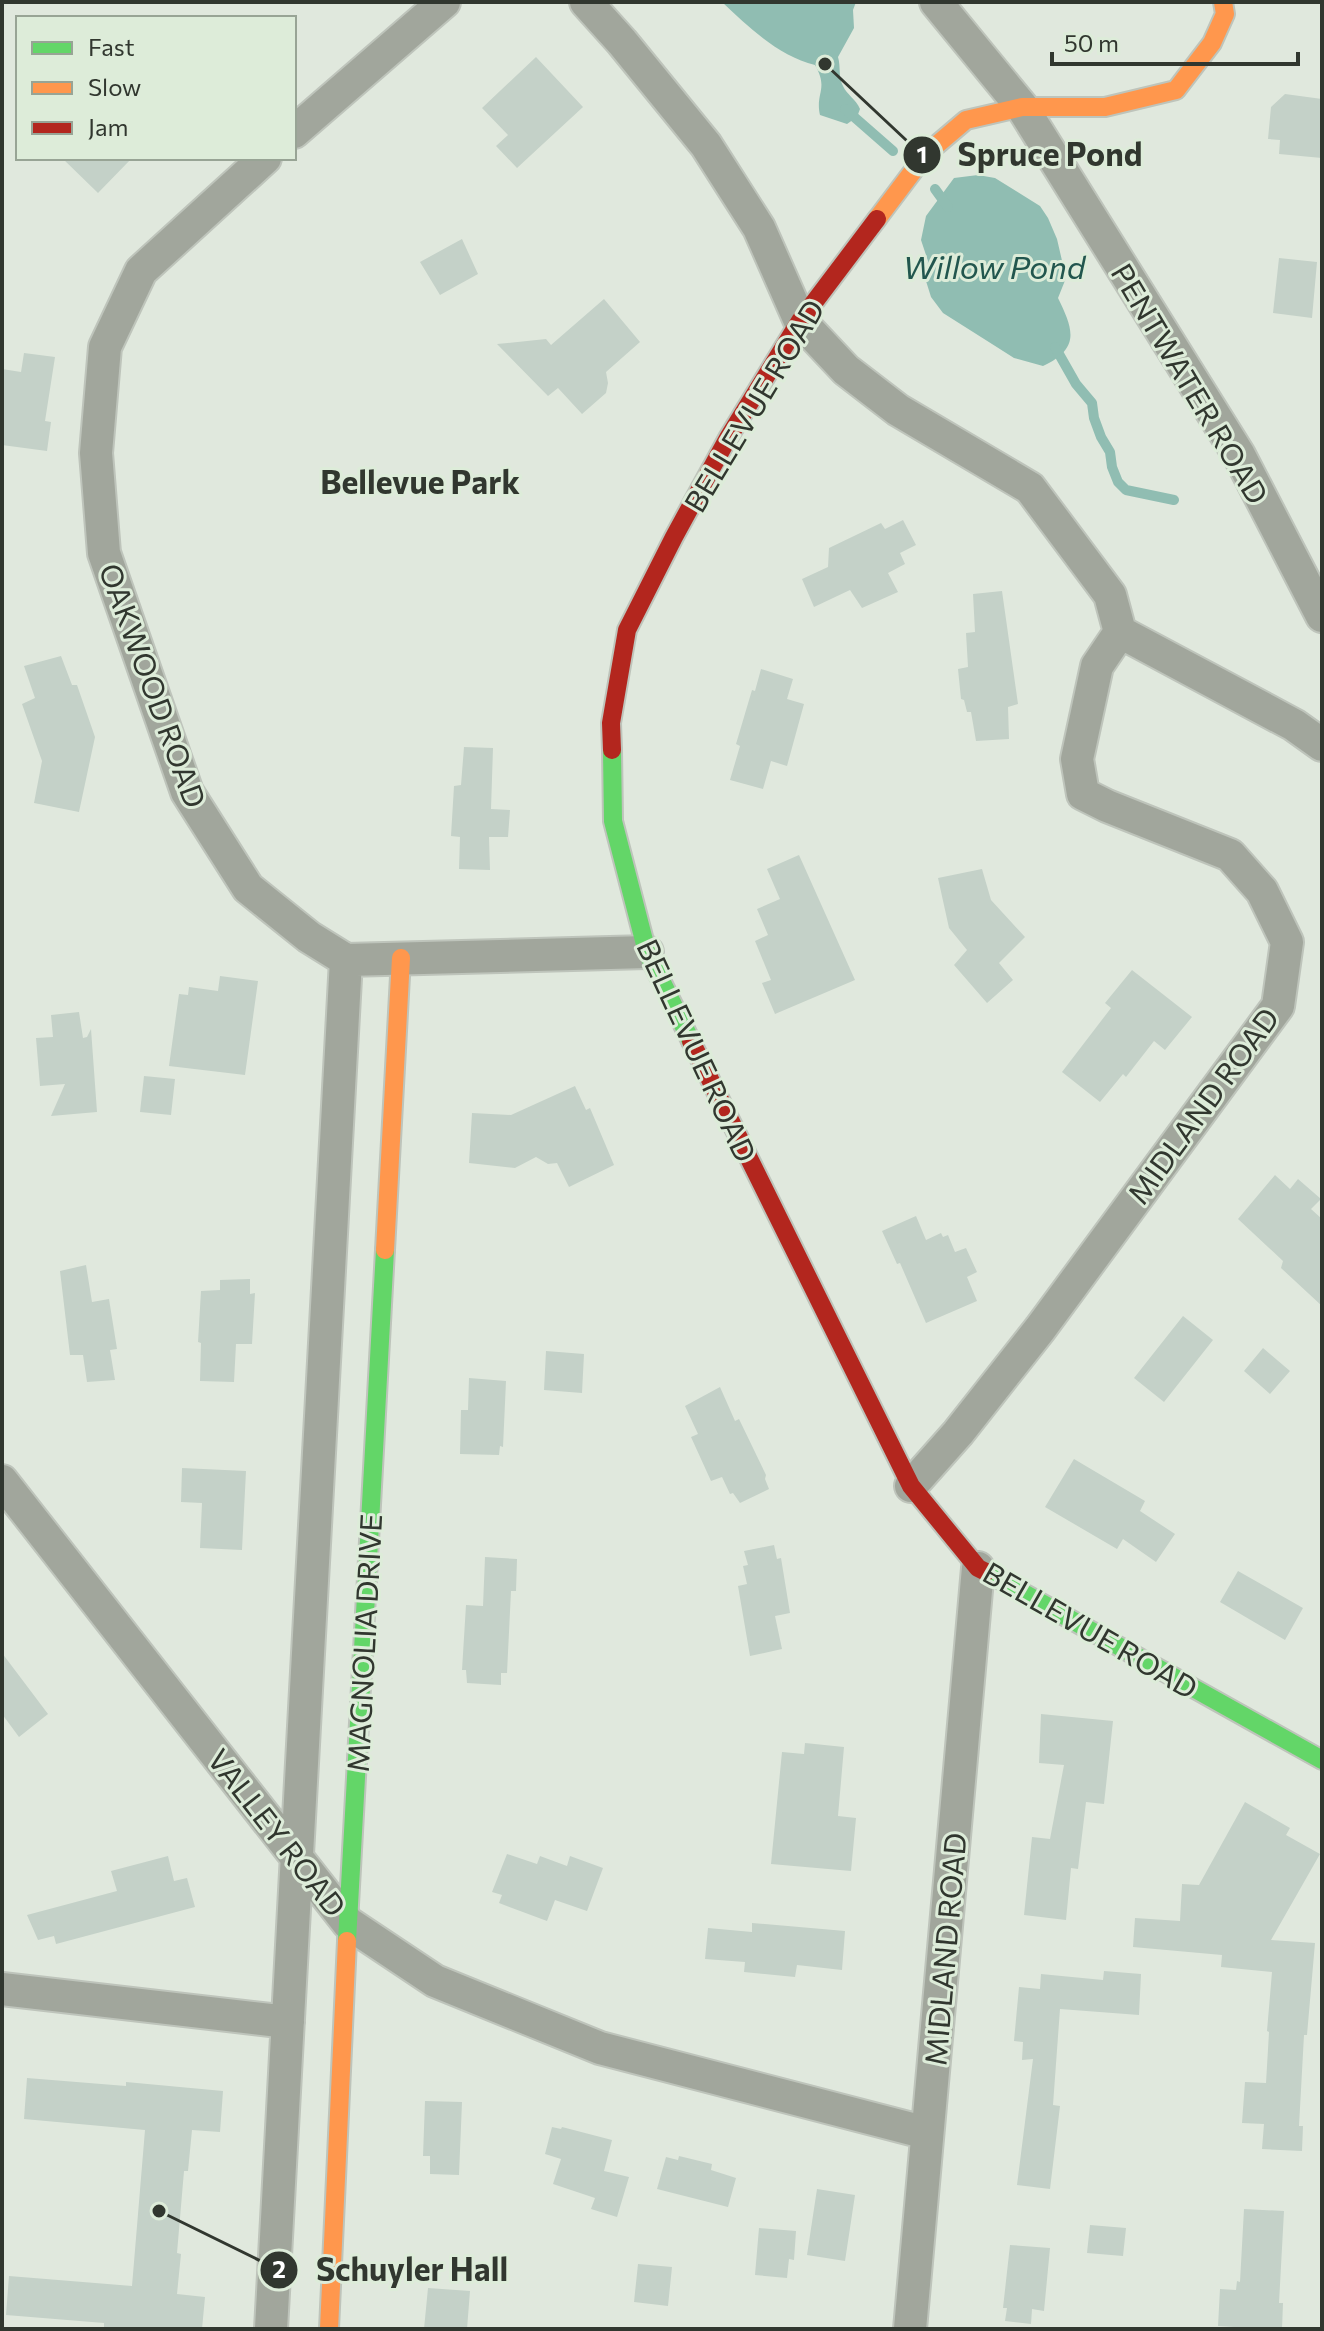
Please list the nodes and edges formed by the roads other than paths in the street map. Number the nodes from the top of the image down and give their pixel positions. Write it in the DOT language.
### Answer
graph roads {
  1 [pos="444,2"];
  2 [pos="586,2"];
  3 [pos="936,2"];
  4 [pos="1223,2"];
  5 [pos="1022,107"];
  6 [pos="296,130"];
  7 [pos="263,160"];
  8 [pos="800,321"];
  9 [pos="1322,616"];
  10 [pos="1120,632"];
  11 [pos="1322,745"];
  12 [pos="647,952"];
  13 [pos="401,958"];
  14 [pos="346,960"];
  15 [pos="2,1481"];
  16 [pos="911,1486"];
  17 [pos="978,1568"];
  18 [pos="1322,1760"];
  19 [pos="296,1855"];
  20 [pos="348,1923"];
  21 [pos="2,1989"];
  22 [pos="288,2022"];
  23 [pos="927,2133"];
  24 [pos="271,2329"];
  25 [pos="329,2329"];
  26 [pos="910,2329"];
  1 -- 6 [label="street"];
  2 -- 8 [label="street"];
  3 -- 5 [label="street, PENTWATER ROAD"];
  4 -- 5 [label="street, BELLEVUE ROAD"];
  5 -- 8 [label="street, BELLEVUE ROAD"];
  5 -- 9 [label="street, PENTWATER ROAD"];
  7 -- 14 [label="street, OAKWOOD ROAD"];
  8 -- 10 [label="street"];
  8 -- 12 [label="street, BELLEVUE ROAD"];
  10 -- 11 [label="street"];
  10 -- 16 [label="street, MIDLAND ROAD"];
  12 -- 13 [label="street"];
  12 -- 16 [label="street, BELLEVUE ROAD"];
  13 -- 14 [label="street"];
  13 -- 20 [label="street, MAGNOLIA DRIVE"];
  14 -- 19 [label="street, MAGNOLIA DRIVE"];
  15 -- 19 [label="street, VALLEY ROAD"];
  16 -- 17 [label="street, BELLEVUE ROAD"];
  17 -- 18 [label="street, BELLEVUE ROAD"];
  17 -- 23 [label="street, MIDLAND ROAD"];
  19 -- 20 [label="street, VALLEY ROAD"];
  19 -- 22 [label="street, MAGNOLIA DRIVE"];
  20 -- 23 [label="street, VALLEY ROAD"];
  20 -- 25 [label="street, MAGNOLIA DRIVE"];
  21 -- 22 [label="street"];
  22 -- 24 [label="street, MAGNOLIA DRIVE"];
  23 -- 26 [label="street, MIDLAND ROAD"];
}
